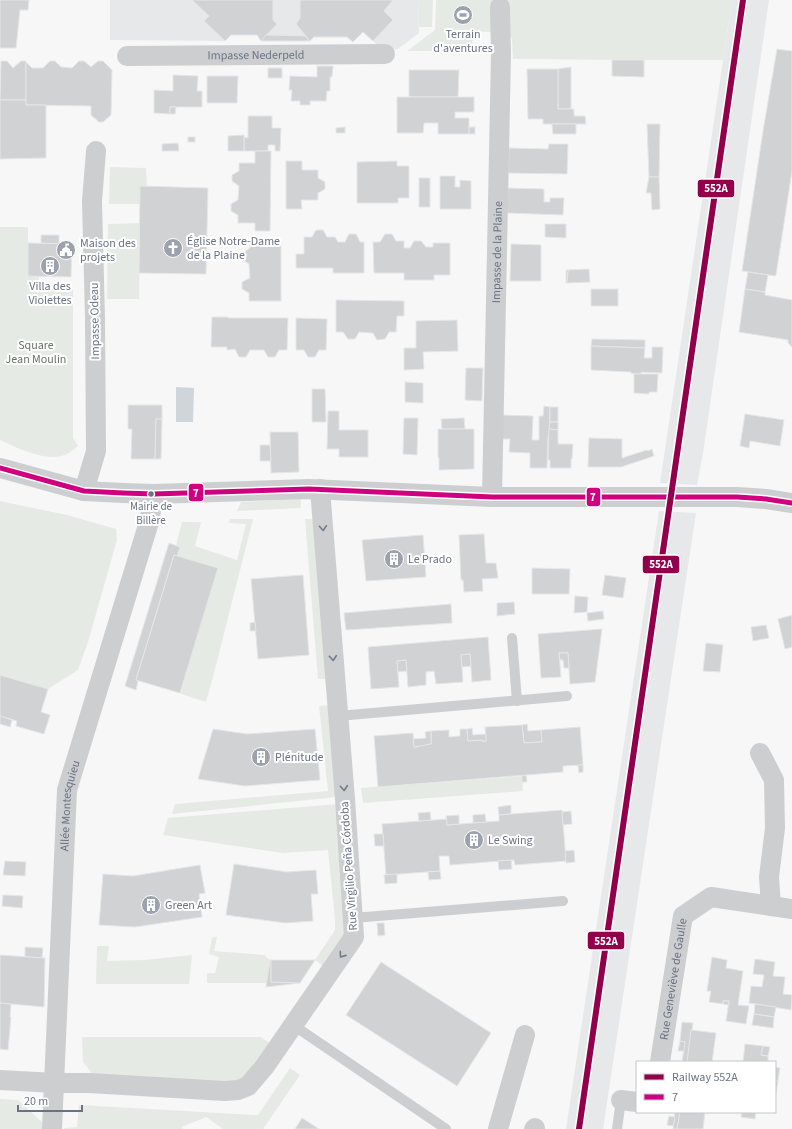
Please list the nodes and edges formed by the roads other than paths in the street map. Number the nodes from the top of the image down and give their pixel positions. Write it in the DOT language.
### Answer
graph roads {
  1 [pos="500,7"];
  2 [pos="385,54"];
  3 [pos="127,56"];
  4 [pos="96,150"];
  5 [pos="0,468"];
  6 [pos="320,490"];
  7 [pos="84,491"];
  8 [pos="154,494"];
  9 [pos="492,497"];
  10 [pos="792,503"];
  11 [pos="512,638"];
  12 [pos="567,696"];
  13 [pos="517,701"];
  14 [pos="338,716"];
  15 [pos="760,753"];
  16 [pos="563,901"];
  17 [pos="771,906"];
  18 [pos="792,909"];
  19 [pos="353,918"];
  20 [pos="293,1025"];
  21 [pos="526,1035"];
  22 [pos="660,1061"];
  23 [pos="0,1080"];
  24 [pos="55,1083"];
  25 [pos="629,1101"];
  26 [pos="52,1129"];
  27 [pos="446,1129"];
  28 [pos="498,1129"];
  29 [pos="617,1129"];
  1 -- 9 [label="street, Impasse de la Plaine"];
  2 -- 3 [label="street, Impasse Nederpeld"];
  4 -- 7 [label="street, Impasse Odeau"];
  5 -- 7 [label="street"];
  6 -- 8 [label="street"];
  6 -- 9 [label="street"];
  6 -- 14 [label="street, Rue Virgilio Peña Córdoba, one-way"];
  7 -- 8 [label="street"];
  8 -- 24 [label="street, Allée Montesquieu"];
  9 -- 10 [label="street"];
  11 -- 13 [label="lane"];
  12 -- 13 [label="lane"];
  13 -- 14 [label="lane"];
  14 -- 19 [label="street, Rue Virgilio Peña Córdoba, one-way"];
  15 -- 17 [label="street"];
  16 -- 19 [label="lane"];
  17 -- 18 [label="street, Rue Geneviève de Gaulle"];
  17 -- 22 [label="street, Rue Geneviève de Gaulle"];
  19 -- 20 [label="street, Rue Virgilio Peña Córdoba, one-way"];
  20 -- 24 [label="street, Rue Virgilio Peña Córdoba"];
  20 -- 27 [label="lane"];
  21 -- 28 [label="street"];
  23 -- 24 [label="street, Rue Virgilio Peña Córdoba"];
  24 -- 26 [label="street, Allée Montesquieu"];
  25 -- 29 [label="lane"];
}
